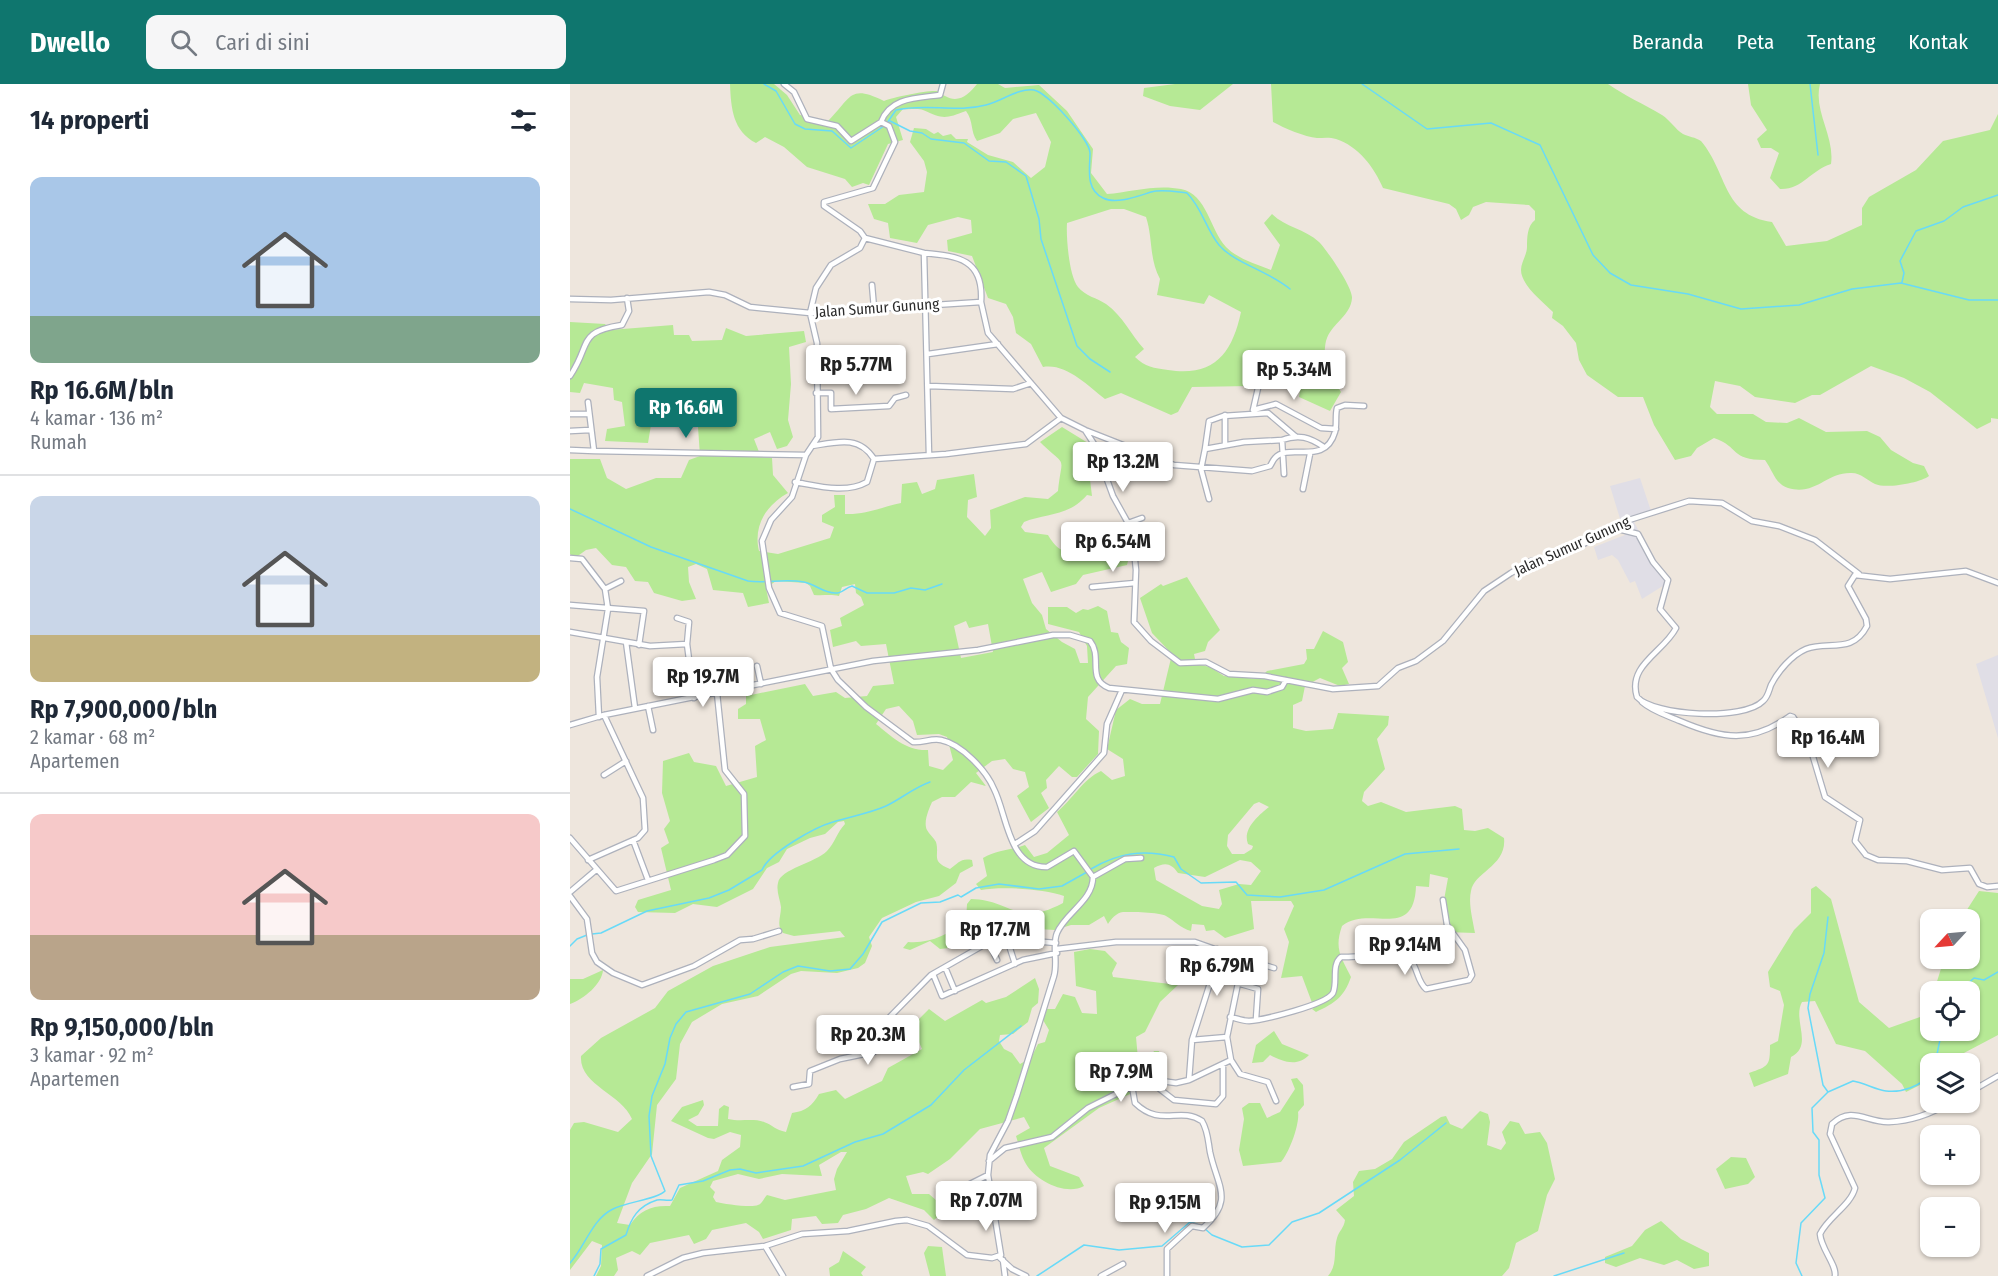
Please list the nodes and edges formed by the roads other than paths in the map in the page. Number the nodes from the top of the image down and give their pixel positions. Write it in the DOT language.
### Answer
graph roads {
  1 [pos="784,84"];
  2 [pos="943,84"];
  3 [pos="885,123"];
  4 [pos="865,238"];
  5 [pos="924,253"];
  6 [pos="872,285"];
  7 [pos="627,298"];
  8 [pos="570,299"];
  9 [pos="981,302"];
  10 [pos="926,304"];
  11 [pos="874,308"];
  12 [pos="810,313"];
  13 [pos="998,344"];
  14 [pos="928,354"];
  15 [pos="1261,375"];
  16 [pos="570,376"];
  17 [pos="1031,383"];
  18 [pos="929,386"];
  19 [pos="816,393"];
  20 [pos="906,395"];
  21 [pos="588,402"];
  22 [pos="1364,406"];
  23 [pos="1253,411"];
  24 [pos="570,414"];
  25 [pos="588,414"];
  26 [pos="1225,415"];
  27 [pos="1061,418"];
  28 [pos="1336,429"];
  29 [pos="570,430"];
  30 [pos="590,430"];
  31 [pos="1085,430"];
  32 [pos="1295,435"];
  33 [pos="1101,436"];
  34 [pos="1282,440"];
  35 [pos="1094,444"];
  36 [pos="1225,445"];
  37 [pos="812,446"];
  38 [pos="1324,447"];
  39 [pos="1205,449"];
  40 [pos="570,450"];
  41 [pos="594,451"];
  42 [pos="1284,453"];
  43 [pos="1310,454"];
  44 [pos="806,455"];
  45 [pos="929,455"];
  46 [pos="874,459"];
  47 [pos="1201,469"];
  48 [pos="1284,474"];
  49 [pos="795,482"];
  50 [pos="1303,489"];
  51 [pos="1209,499"];
  52 [pos="1142,518"];
  53 [pos="1128,523"];
  54 [pos="1618,529"];
  55 [pos="570,558"];
  56 [pos="1859,574"];
  57 [pos="621,580"];
  58 [pos="1135,583"];
  59 [pos="1998,583"];
  60 [pos="1092,587"];
  61 [pos="605,589"];
  62 [pos="570,604"];
  63 [pos="608,609"];
  64 [pos="677,618"];
  65 [pos="570,632"];
  66 [pos="604,639"];
  67 [pos="626,642"];
  68 [pos="687,644"];
  69 [pos="639,645"];
  70 [pos="757,666"];
  71 [pos="831,669"];
  72 [pos="1286,680"];
  73 [pos="760,684"];
  74 [pos="1122,690"];
  75 [pos="717,693"];
  76 [pos="694,698"];
  77 [pos="1639,700"];
  78 [pos="648,706"];
  79 [pos="635,708"];
  80 [pos="601,716"];
  81 [pos="570,724"];
  82 [pos="653,730"];
  83 [pos="626,761"];
  84 [pos="604,775"];
  85 [pos="570,838"];
  86 [pos="633,840"];
  87 [pos="1015,844"];
  88 [pos="1141,858"];
  89 [pos="588,860"];
  90 [pos="597,870"];
  91 [pos="1091,873"];
  92 [pos="648,880"];
  93 [pos="1998,886"];
  94 [pos="570,896"];
  95 [pos="1443,900"];
  96 [pos="779,931"];
  97 [pos="1007,939"];
  98 [pos="989,942"];
  99 [pos="1056,943"];
  100 [pos="1217,949"];
  101 [pos="1057,951"];
  102 [pos="1243,959"];
  103 [pos="997,960"];
  104 [pos="1015,964"];
  105 [pos="945,967"];
  106 [pos="1274,968"];
  107 [pos="933,974"];
  108 [pos="1237,983"];
  109 [pos="955,991"];
  110 [pos="1230,1017"];
  111 [pos="1256,1019"];
  112 [pos="1227,1037"];
  113 [pos="1192,1040"];
  114 [pos="1231,1060"];
  115 [pos="1223,1064"];
  116 [pos="1998,1076"];
  117 [pos="1148,1080"];
  118 [pos="1189,1080"];
  119 [pos="1132,1086"];
  120 [pos="1980,1086"];
  121 [pos="793,1087"];
  122 [pos="1276,1101"];
  123 [pos="1928,1113"];
  124 [pos="989,1161"];
  125 [pos="988,1175"];
  126 [pos="962,1188"];
  127 [pos="765,1246"];
  128 [pos="1001,1258"];
  129 [pos="1123,1264"];
  130 [pos="647,1276"];
  131 [pos="783,1276"];
  132 [pos="1005,1276"];
  133 [pos="1026,1276"];
  134 [pos="1101,1276"];
  135 [pos="1167,1276"];
  136 [pos="1835,1276"];
  1 -- 3 [label="street"];
  2 -- 3 [label="street"];
  3 -- 4 [label="street"];
  4 -- 5 [label="street"];
  4 -- 12 [label="street"];
  5 -- 9 [label="street"];
  5 -- 10 [label="street"];
  6 -- 11 [label="street"];
  7 -- 8 [label="street, Jalan Sumur Gunung"];
  7 -- 12 [label="street, Jalan Sumur Gunung"];
  7 -- 16 [label="street"];
  9 -- 10 [label="street, Jalan Sumur Gunung"];
  9 -- 13 [label="street"];
  10 -- 11 [label="street, Jalan Sumur Gunung"];
  10 -- 14 [label="street"];
  11 -- 12 [label="street, Jalan Sumur Gunung"];
  12 -- 19 [label="street"];
  13 -- 14 [label="street"];
  13 -- 17 [label="street"];
  14 -- 18 [label="street"];
  15 -- 23 [label="street"];
  17 -- 18 [label="street"];
  17 -- 27 [label="street"];
  18 -- 45 [label="street"];
  19 -- 20 [label="street"];
  19 -- 37 [label="street"];
  21 -- 25 [label="street"];
  22 -- 28 [label="street"];
  23 -- 26 [label="street"];
  23 -- 28 [label="street"];
  23 -- 32 [label="street"];
  24 -- 25 [label="street"];
  25 -- 30 [label="street"];
  26 -- 36 [label="street"];
  26 -- 39 [label="street"];
  27 -- 31 [label="street"];
  27 -- 45 [label="street"];
  28 -- 38 [label="street"];
  29 -- 30 [label="street"];
  30 -- 41 [label="street"];
  31 -- 33 [label="street"];
  31 -- 35 [label="street, Jalan Sumur Gunung"];
  32 -- 34 [label="street"];
  32 -- 38 [label="street"];
  33 -- 35 [label="street"];
  33 -- 47 [label="street"];
  34 -- 36 [label="street"];
  34 -- 42 [label="street"];
  35 -- 53 [label="street, Jalan Sumur Gunung"];
  36 -- 39 [label="street"];
  37 -- 44 [label="street"];
  37 -- 46 [label="street"];
  38 -- 43 [label="street"];
  39 -- 47 [label="street"];
  40 -- 41 [label="street"];
  41 -- 44 [label="street"];
  42 -- 43 [label="street"];
  42 -- 47 [label="street"];
  42 -- 48 [label="street"];
  43 -- 50 [label="street"];
  44 -- 49 [label="street"];
  45 -- 46 [label="street"];
  46 -- 49 [label="street"];
  47 -- 51 [label="street"];
  49 -- 71 [label="street"];
  52 -- 53 [label="street"];
  53 -- 58 [label="street, Jalan Sumur Gunung"];
  54 -- 56 [label="street, Jalan Sumur Gunung"];
  54 -- 72 [label="street, Jalan Sumur Gunung"];
  54 -- 77 [label="street"];
  55 -- 61 [label="street"];
  56 -- 59 [label="street"];
  56 -- 77 [label="street"];
  57 -- 61 [label="street"];
  58 -- 60 [label="street"];
  58 -- 72 [label="street, Jalan Sumur Gunung"];
  61 -- 63 [label="street"];
  62 -- 63 [label="street"];
  63 -- 66 [label="street"];
  63 -- 69 [label="street"];
  64 -- 68 [label="street"];
  65 -- 66 [label="street"];
  66 -- 67 [label="street"];
  66 -- 80 [label="street"];
  67 -- 69 [label="street"];
  67 -- 79 [label="street"];
  68 -- 69 [label="street"];
  68 -- 76 [label="street"];
  70 -- 73 [label="street"];
  71 -- 73 [label="street"];
  71 -- 74 [label="street"];
  71 -- 87 [label="street"];
  72 -- 74 [label="street"];
  73 -- 75 [label="street"];
  74 -- 87 [label="street"];
  75 -- 76 [label="street"];
  75 -- 92 [label="street"];
  76 -- 78 [label="street"];
  77 -- 93 [label="street"];
  78 -- 79 [label="street"];
  78 -- 82 [label="street"];
  79 -- 80 [label="street"];
  80 -- 81 [label="street"];
  80 -- 83 [label="street"];
  83 -- 84 [label="street"];
  83 -- 86 [label="street"];
  85 -- 89 [label="street"];
  86 -- 89 [label="street"];
  86 -- 92 [label="street"];
  87 -- 91 [label="street"];
  88 -- 91 [label="street"];
  89 -- 90 [label="street"];
  90 -- 92 [label="street"];
  90 -- 94 [label="street"];
  91 -- 99 [label="street"];
  94 -- 96 [label="street"];
  95 -- 111 [label="street"];
  97 -- 98 [label="street"];
  97 -- 99 [label="street"];
  97 -- 104 [label="street"];
  98 -- 103 [label="street"];
  98 -- 105 [label="street"];
  99 -- 101 [label="street"];
  100 -- 101 [label="street"];
  100 -- 102 [label="street"];
  100 -- 113 [label="street"];
  101 -- 104 [label="street"];
  101 -- 124 [label="street"];
  102 -- 106 [label="street"];
  102 -- 108 [label="street"];
  104 -- 109 [label="street"];
  105 -- 107 [label="street"];
  105 -- 109 [label="street"];
  107 -- 109 [label="street"];
  107 -- 121 [label="street"];
  108 -- 110 [label="street"];
  108 -- 111 [label="street"];
  110 -- 111 [label="street"];
  110 -- 112 [label="street"];
  112 -- 113 [label="street"];
  112 -- 114 [label="street"];
  113 -- 118 [label="street"];
  114 -- 115 [label="street"];
  114 -- 122 [label="street"];
  115 -- 117 [label="street"];
  115 -- 118 [label="street"];
  116 -- 120 [label="street"];
  117 -- 118 [label="street"];
  117 -- 119 [label="street"];
  119 -- 124 [label="street"];
  119 -- 135 [label="street"];
  123 -- 136 [label="street"];
  124 -- 125 [label="street"];
  125 -- 126 [label="street"];
  125 -- 128 [label="street"];
  127 -- 128 [label="street"];
  127 -- 130 [label="street"];
  127 -- 131 [label="street"];
  128 -- 132 [label="street"];
  128 -- 133 [label="street"];
  129 -- 134 [label="street"];
}
